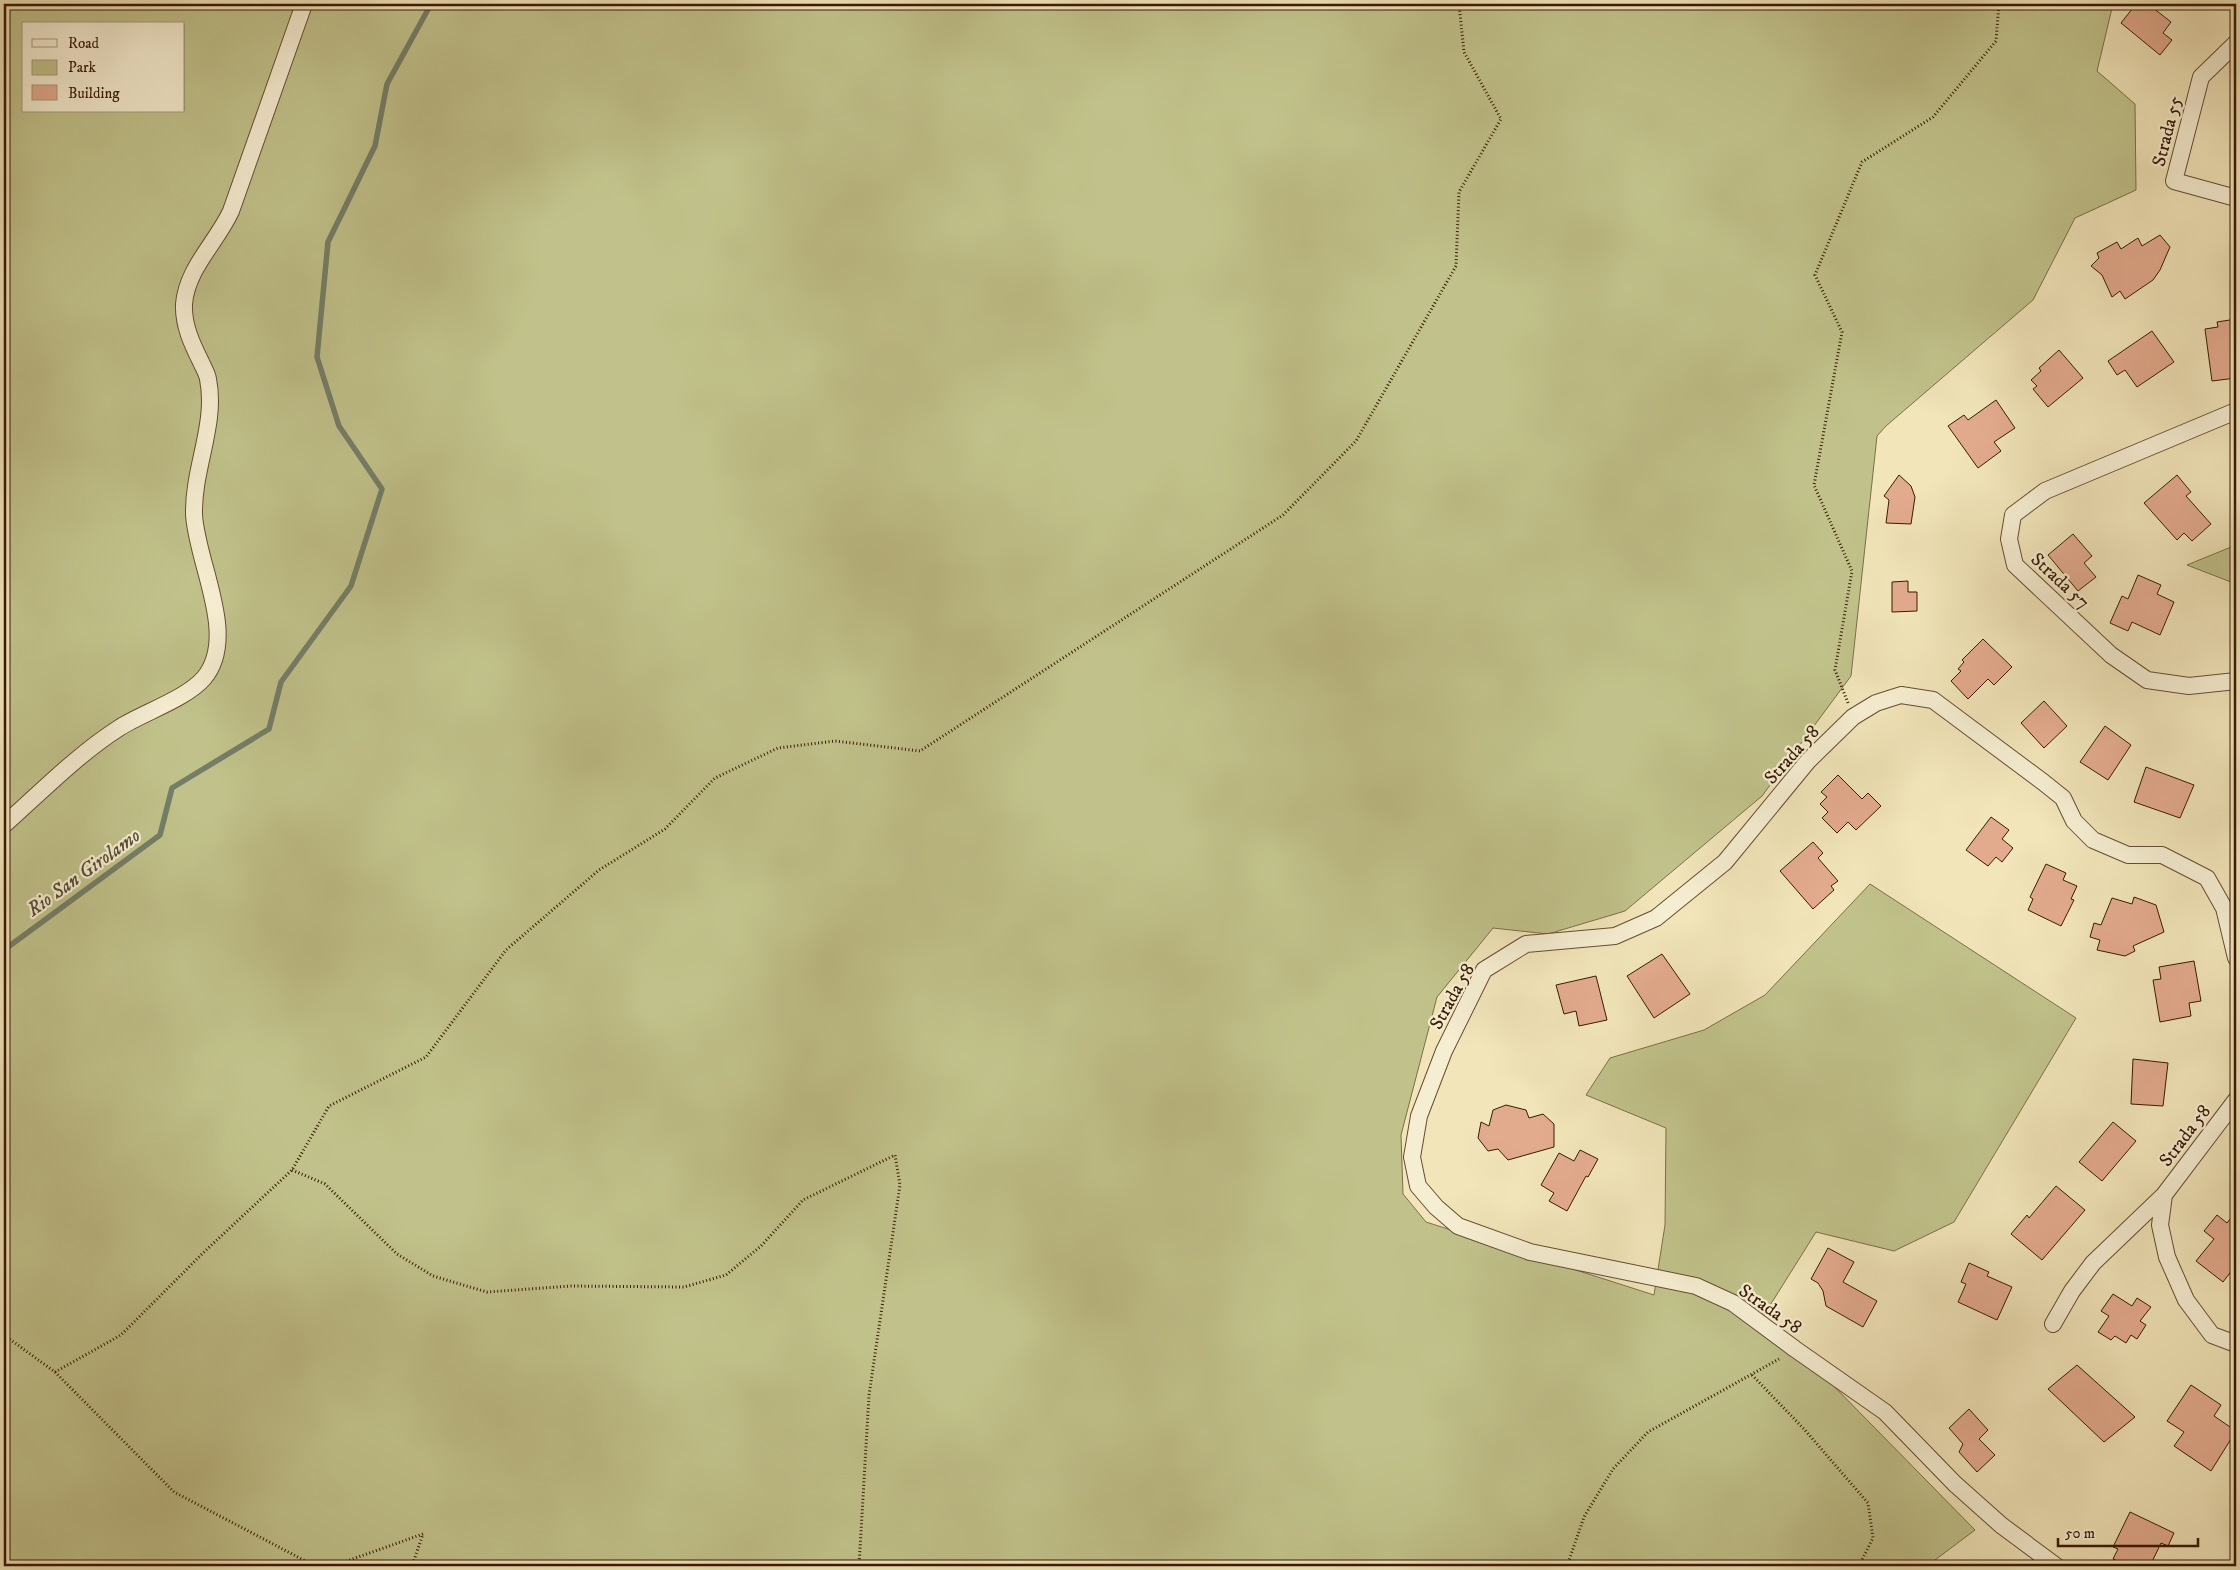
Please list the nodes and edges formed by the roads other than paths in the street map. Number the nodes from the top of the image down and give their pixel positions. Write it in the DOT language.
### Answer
graph roads {
  1 [pos="304,4"];
  2 [pos="2236,43"];
  3 [pos="2236,198"];
  4 [pos="2236,411"];
  5 [pos="2236,681"];
  6 [pos="4,826"];
  7 [pos="2236,958"];
  8 [pos="2236,1100"];
  9 [pos="2164,1195"];
  10 [pos="2053,1324"];
  11 [pos="2236,1344"];
  12 [pos="2056,1566"];
  1 -- 6 [label="street"];
  2 -- 3 [label="street, Strada 55"];
  4 -- 5 [label="street, Strada 57"];
  7 -- 12 [label="street, Strada 58"];
  8 -- 9 [label="street, Strada 58"];
  9 -- 10 [label="street, Strada 58"];
  9 -- 11 [label="street, Strada 58"];
}
